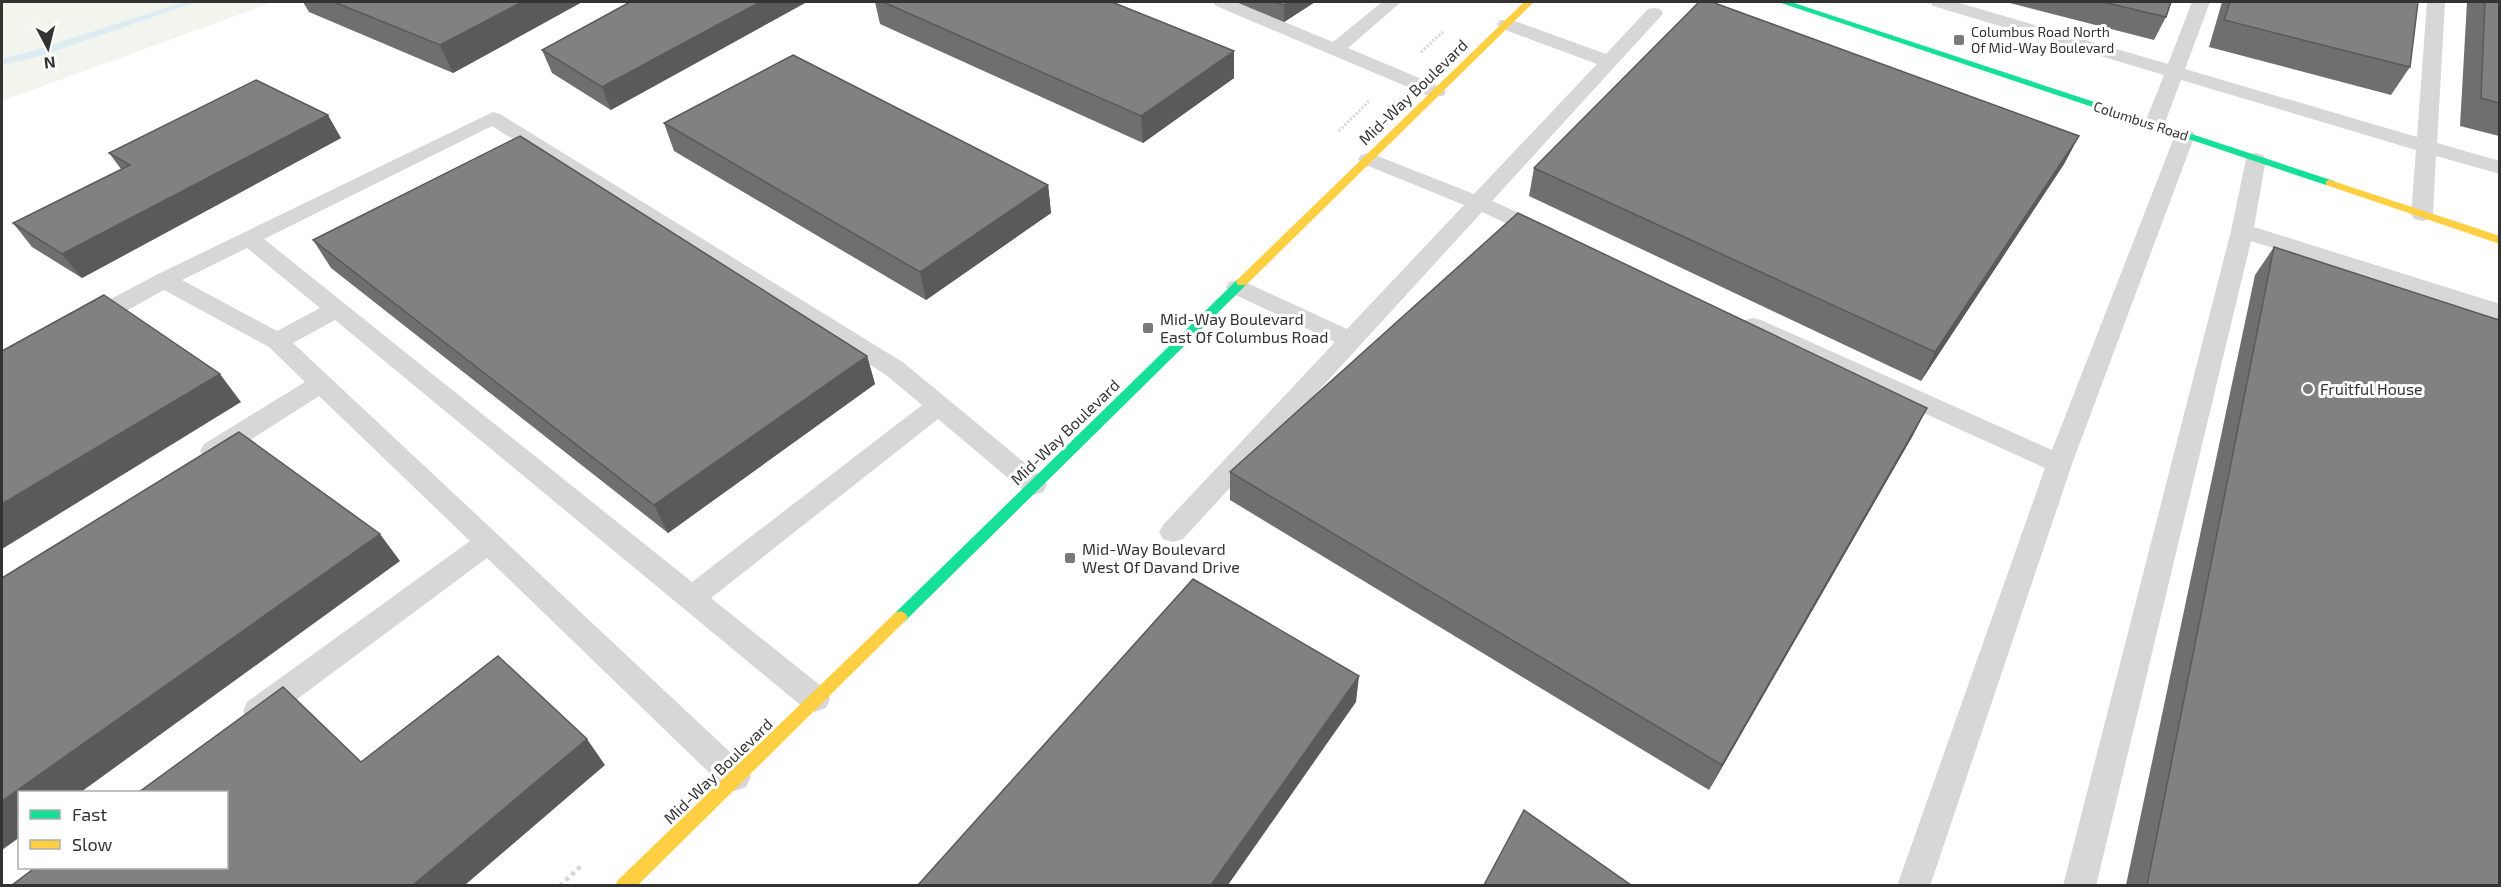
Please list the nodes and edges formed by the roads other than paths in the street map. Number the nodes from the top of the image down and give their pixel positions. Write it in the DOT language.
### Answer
graph roads {
  1 [pos="1222,2"];
  2 [pos="1392,2"];
  3 [pos="1529,2"];
  4 [pos="1783,2"];
  5 [pos="1939,2"];
  6 [pos="2201,2"];
  7 [pos="2436,2"];
  8 [pos="1654,13"];
  9 [pos="1506,24"];
  10 [pos="1335,50"];
  11 [pos="1610,62"];
  12 [pos="2174,71"];
  13 [pos="1436,92"];
  14 [pos="2154,125"];
  15 [pos="2184,135"];
  16 [pos="2427,145"];
  17 [pos="1368,159"];
  18 [pos="2256,159"];
  19 [pos="2499,168"];
  20 [pos="1479,203"];
  21 [pos="2422,214"];
  22 [pos="2242,231"];
  23 [pos="249,238"];
  24 [pos="2499,240"];
  25 [pos="1564,242"];
  26 [pos="164,280"];
  27 [pos="1237,287"];
  28 [pos="337,309"];
  29 [pos="2499,312"];
  30 [pos="1737,319"];
  31 [pos="73,330"];
  32 [pos="1350,340"];
  33 [pos="277,341"];
  34 [pos="321,383"];
  35 [pos="937,406"];
  36 [pos="193,463"];
  37 [pos="2059,464"];
  38 [pos="1034,485"];
  39 [pos="1173,532"];
  40 [pos="488,543"];
  41 [pos="693,597"];
  42 [pos="815,699"];
  43 [pos="232,730"];
  44 [pos="735,777"];
  45 [pos="624,885"];
  46 [pos="1913,885"];
  47 [pos="2079,885"];
  1 -- 10 [label="lane"];
  2 -- 10 [label="lane"];
  3 -- 9 [label="street, Mid-Way Boulevard"];
  4 -- 14 [label="street, Columbus Road"];
  5 -- 12 [label="lane"];
  6 -- 12 [label="lane"];
  7 -- 16 [label="lane"];
  8 -- 11 [label="lane"];
  9 -- 11 [label="lane"];
  9 -- 13 [label="street, Mid-Way Boulevard"];
  10 -- 13 [label="lane"];
  11 -- 20 [label="lane"];
  12 -- 14 [label="lane"];
  12 -- 16 [label="lane"];
  13 -- 17 [label="street, Mid-Way Boulevard"];
  14 -- 15 [label="street, Columbus Road"];
  15 -- 18 [label="street, Columbus Road"];
  15 -- 37 [label="lane"];
  16 -- 19 [label="lane"];
  16 -- 21 [label="lane"];
  17 -- 20 [label="lane"];
  17 -- 27 [label="street, Mid-Way Boulevard"];
  18 -- 21 [label="street, Columbus Road"];
  18 -- 22 [label="lane"];
  20 -- 25 [label="lane"];
  20 -- 32 [label="lane"];
  21 -- 24 [label="street, Columbus Road"];
  22 -- 29 [label="lane"];
  22 -- 47 [label="lane"];
  23 -- 26 [label="lane"];
  23 -- 28 [label="lane"];
  23 -- 35 [label="lane"];
  26 -- 31 [label="lane"];
  26 -- 33 [label="lane"];
  27 -- 32 [label="lane"];
  27 -- 38 [label="street, Mid-Way Boulevard"];
  28 -- 33 [label="lane"];
  28 -- 41 [label="lane"];
  30 -- 37 [label="lane"];
  32 -- 39 [label="lane"];
  33 -- 34 [label="lane"];
  34 -- 36 [label="lane"];
  34 -- 40 [label="lane"];
  35 -- 38 [label="lane"];
  35 -- 41 [label="lane"];
  37 -- 46 [label="lane"];
  38 -- 42 [label="street, Mid-Way Boulevard"];
  40 -- 43 [label="lane"];
  40 -- 44 [label="lane"];
  41 -- 42 [label="lane"];
  42 -- 44 [label="street, Mid-Way Boulevard"];
  44 -- 45 [label="street, Mid-Way Boulevard"];
}
